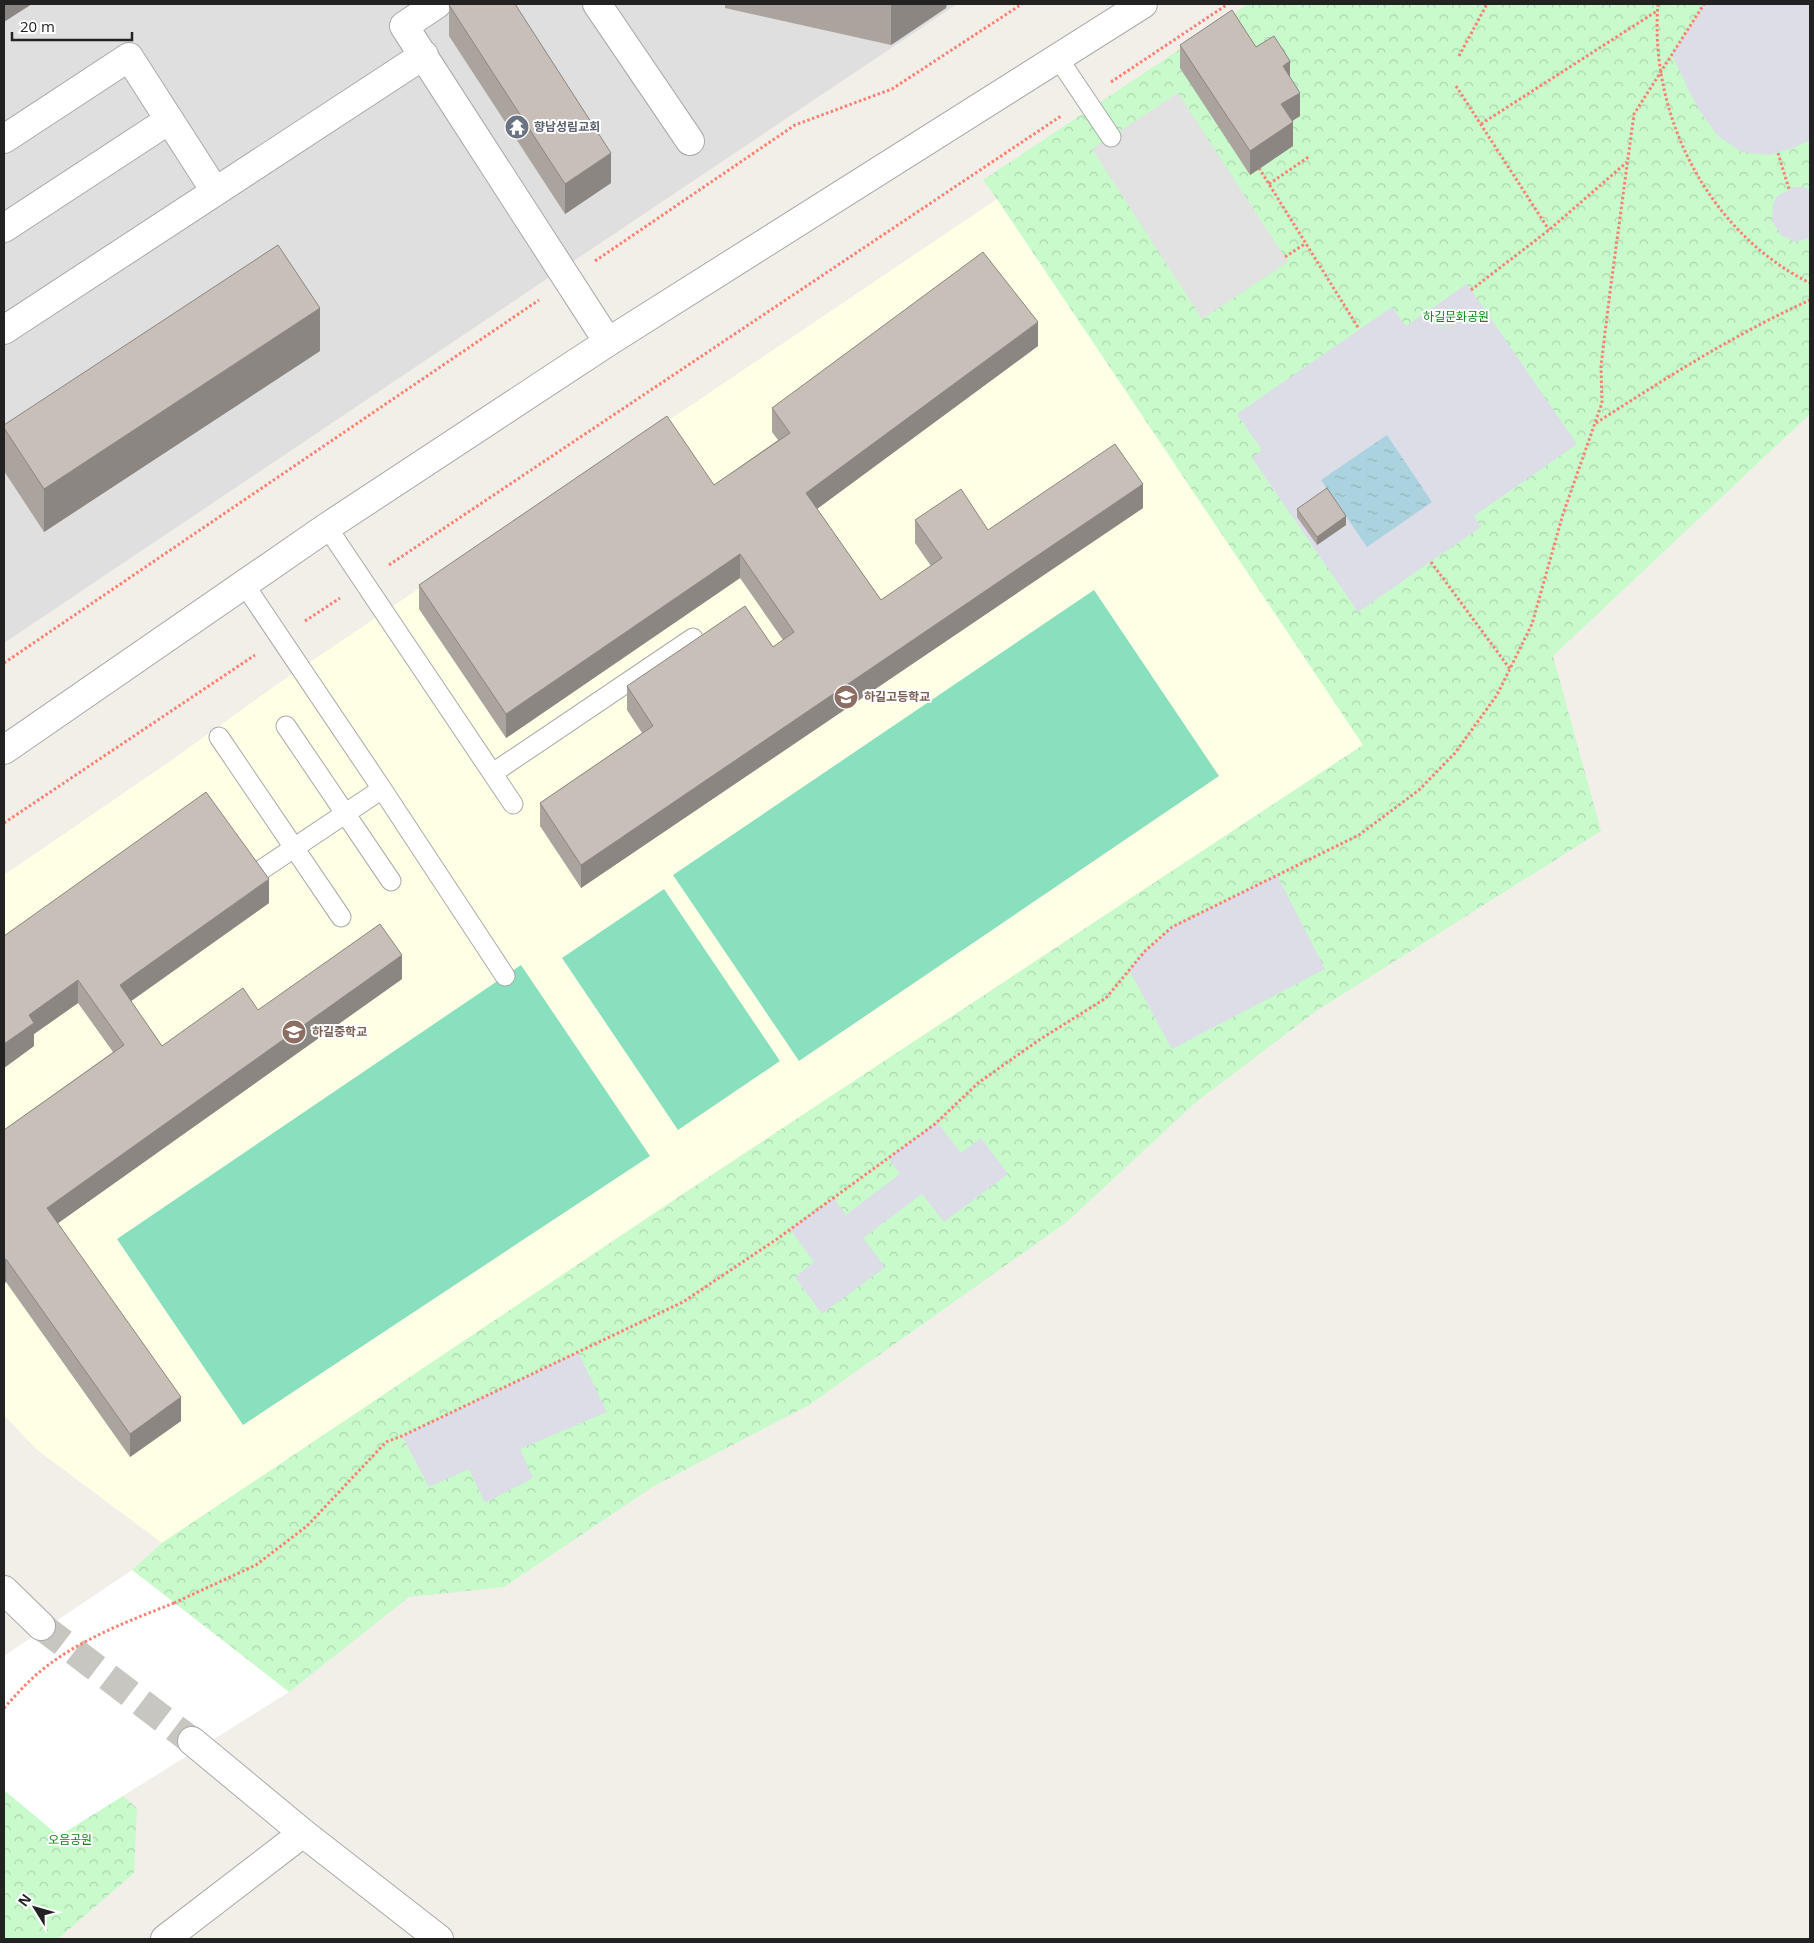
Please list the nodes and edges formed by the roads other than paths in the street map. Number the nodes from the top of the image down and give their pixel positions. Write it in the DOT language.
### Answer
graph roads {
  1 [pos="437,4"];
  2 [pos="597,4"];
  3 [pos="1143,4"];
  4 [pos="424,55"];
  5 [pos="1058,58"];
  6 [pos="170,120"];
  7 [pos="1111,137"];
  8 [pos="4,139"];
  9 [pos="690,141"];
  10 [pos="216,191"];
  11 [pos="4,228"];
  12 [pos="4,330"];
  13 [pos="608,342"];
  14 [pos="327,527"];
  15 [pos="244,584"];
  16 [pos="692,638"];
  17 [pos="286,726"];
  18 [pos="219,737"];
  19 [pos="4,750"];
  20 [pos="493,773"];
  21 [pos="382,789"];
  22 [pos="514,804"];
  23 [pos="346,814"];
  24 [pos="294,848"];
  25 [pos="255,874"];
  26 [pos="390,881"];
  27 [pos="341,917"];
  28 [pos="505,976"];
  29 [pos="4,1590"];
  30 [pos="40,1626"];
  31 [pos="192,1741"];
  32 [pos="303,1833"];
  33 [pos="164,1939"];
  34 [pos="438,1939"];
  1 -- 4 [label="street"];
  2 -- 9 [label="street"];
  3 -- 5 [label="street"];
  4 -- 10 [label="street"];
  4 -- 13 [label="street"];
  5 -- 7 [label="lane"];
  5 -- 13 [label="street"];
  6 -- 8 [label="street"];
  6 -- 10 [label="street"];
  6 -- 11 [label="street"];
  10 -- 12 [label="street"];
  13 -- 14 [label="street"];
  14 -- 15 [label="street"];
  14 -- 20 [label="lane"];
  15 -- 19 [label="street"];
  15 -- 21 [label="lane"];
  16 -- 20 [label="lane"];
  17 -- 23 [label="lane"];
  18 -- 24 [label="lane"];
  20 -- 22 [label="lane"];
  21 -- 23 [label="lane"];
  21 -- 28 [label="lane"];
  23 -- 24 [label="lane"];
  23 -- 26 [label="lane"];
  24 -- 25 [label="lane"];
  24 -- 27 [label="lane"];
  29 -- 30 [label="street"];
  31 -- 32 [label="street"];
  32 -- 33 [label="street"];
  32 -- 34 [label="street"];
}
